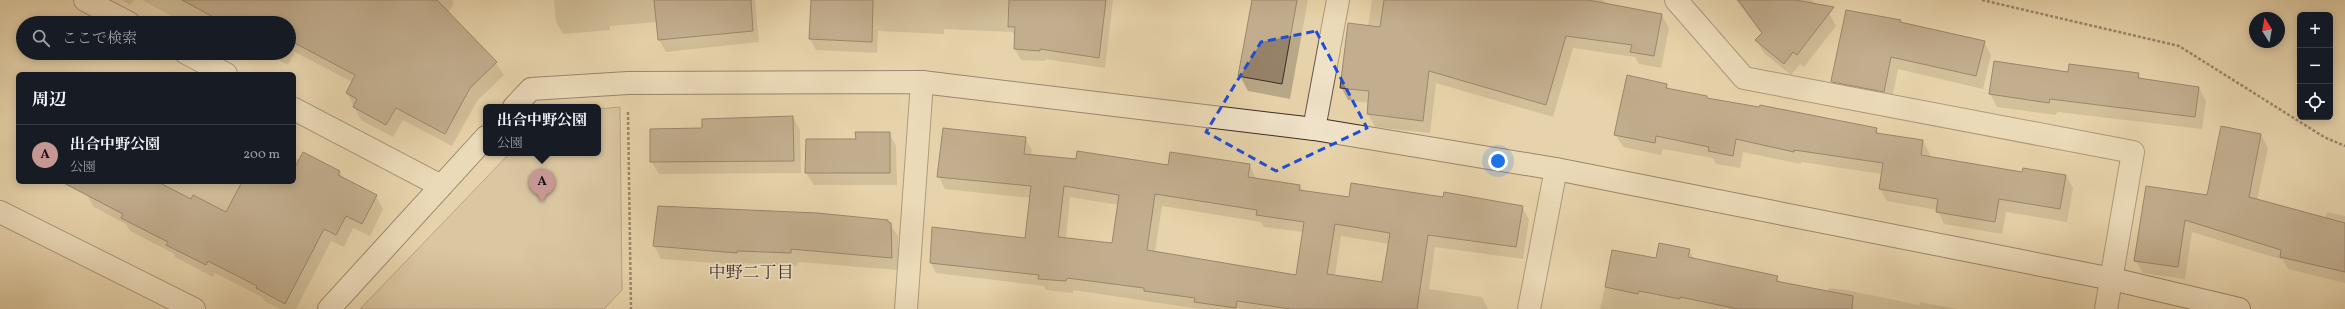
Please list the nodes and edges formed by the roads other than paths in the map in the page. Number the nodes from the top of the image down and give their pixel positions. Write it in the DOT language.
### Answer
graph roads {
  1 [pos="85,0"];
  2 [pos="1338,0"];
  3 [pos="1676,0"];
  4 [pos="116,16"];
  5 [pos="199,60"];
  6 [pos="222,72"];
  7 [pos="922,82"];
  8 [pos="517,104"];
  9 [pos="296,110"];
  10 [pos="1314,129"];
  11 [pos="483,141"];
  12 [pos="1556,169"];
  13 [pos="441,186"];
  14 [pos="0,212"];
  15 [pos="2112,279"];
  16 [pos="194,309"];
  17 [pos="329,309"];
  18 [pos="906,309"];
  19 [pos="1529,309"];
  20 [pos="2106,309"];
  21 [pos="2239,309"];
  1 -- 4 [label="street"];
  2 -- 10 [label="street"];
  3 -- 15 [label="street"];
  5 -- 6 [label="street"];
  7 -- 8 [label="street"];
  7 -- 10 [label="street"];
  7 -- 18 [label="street"];
  9 -- 13 [label="street"];
  10 -- 12 [label="street"];
  11 -- 13 [label="street"];
  12 -- 15 [label="street"];
  12 -- 19 [label="street"];
  13 -- 17 [label="street"];
  14 -- 16 [label="street"];
  15 -- 20 [label="street"];
  15 -- 21 [label="street"];
}
